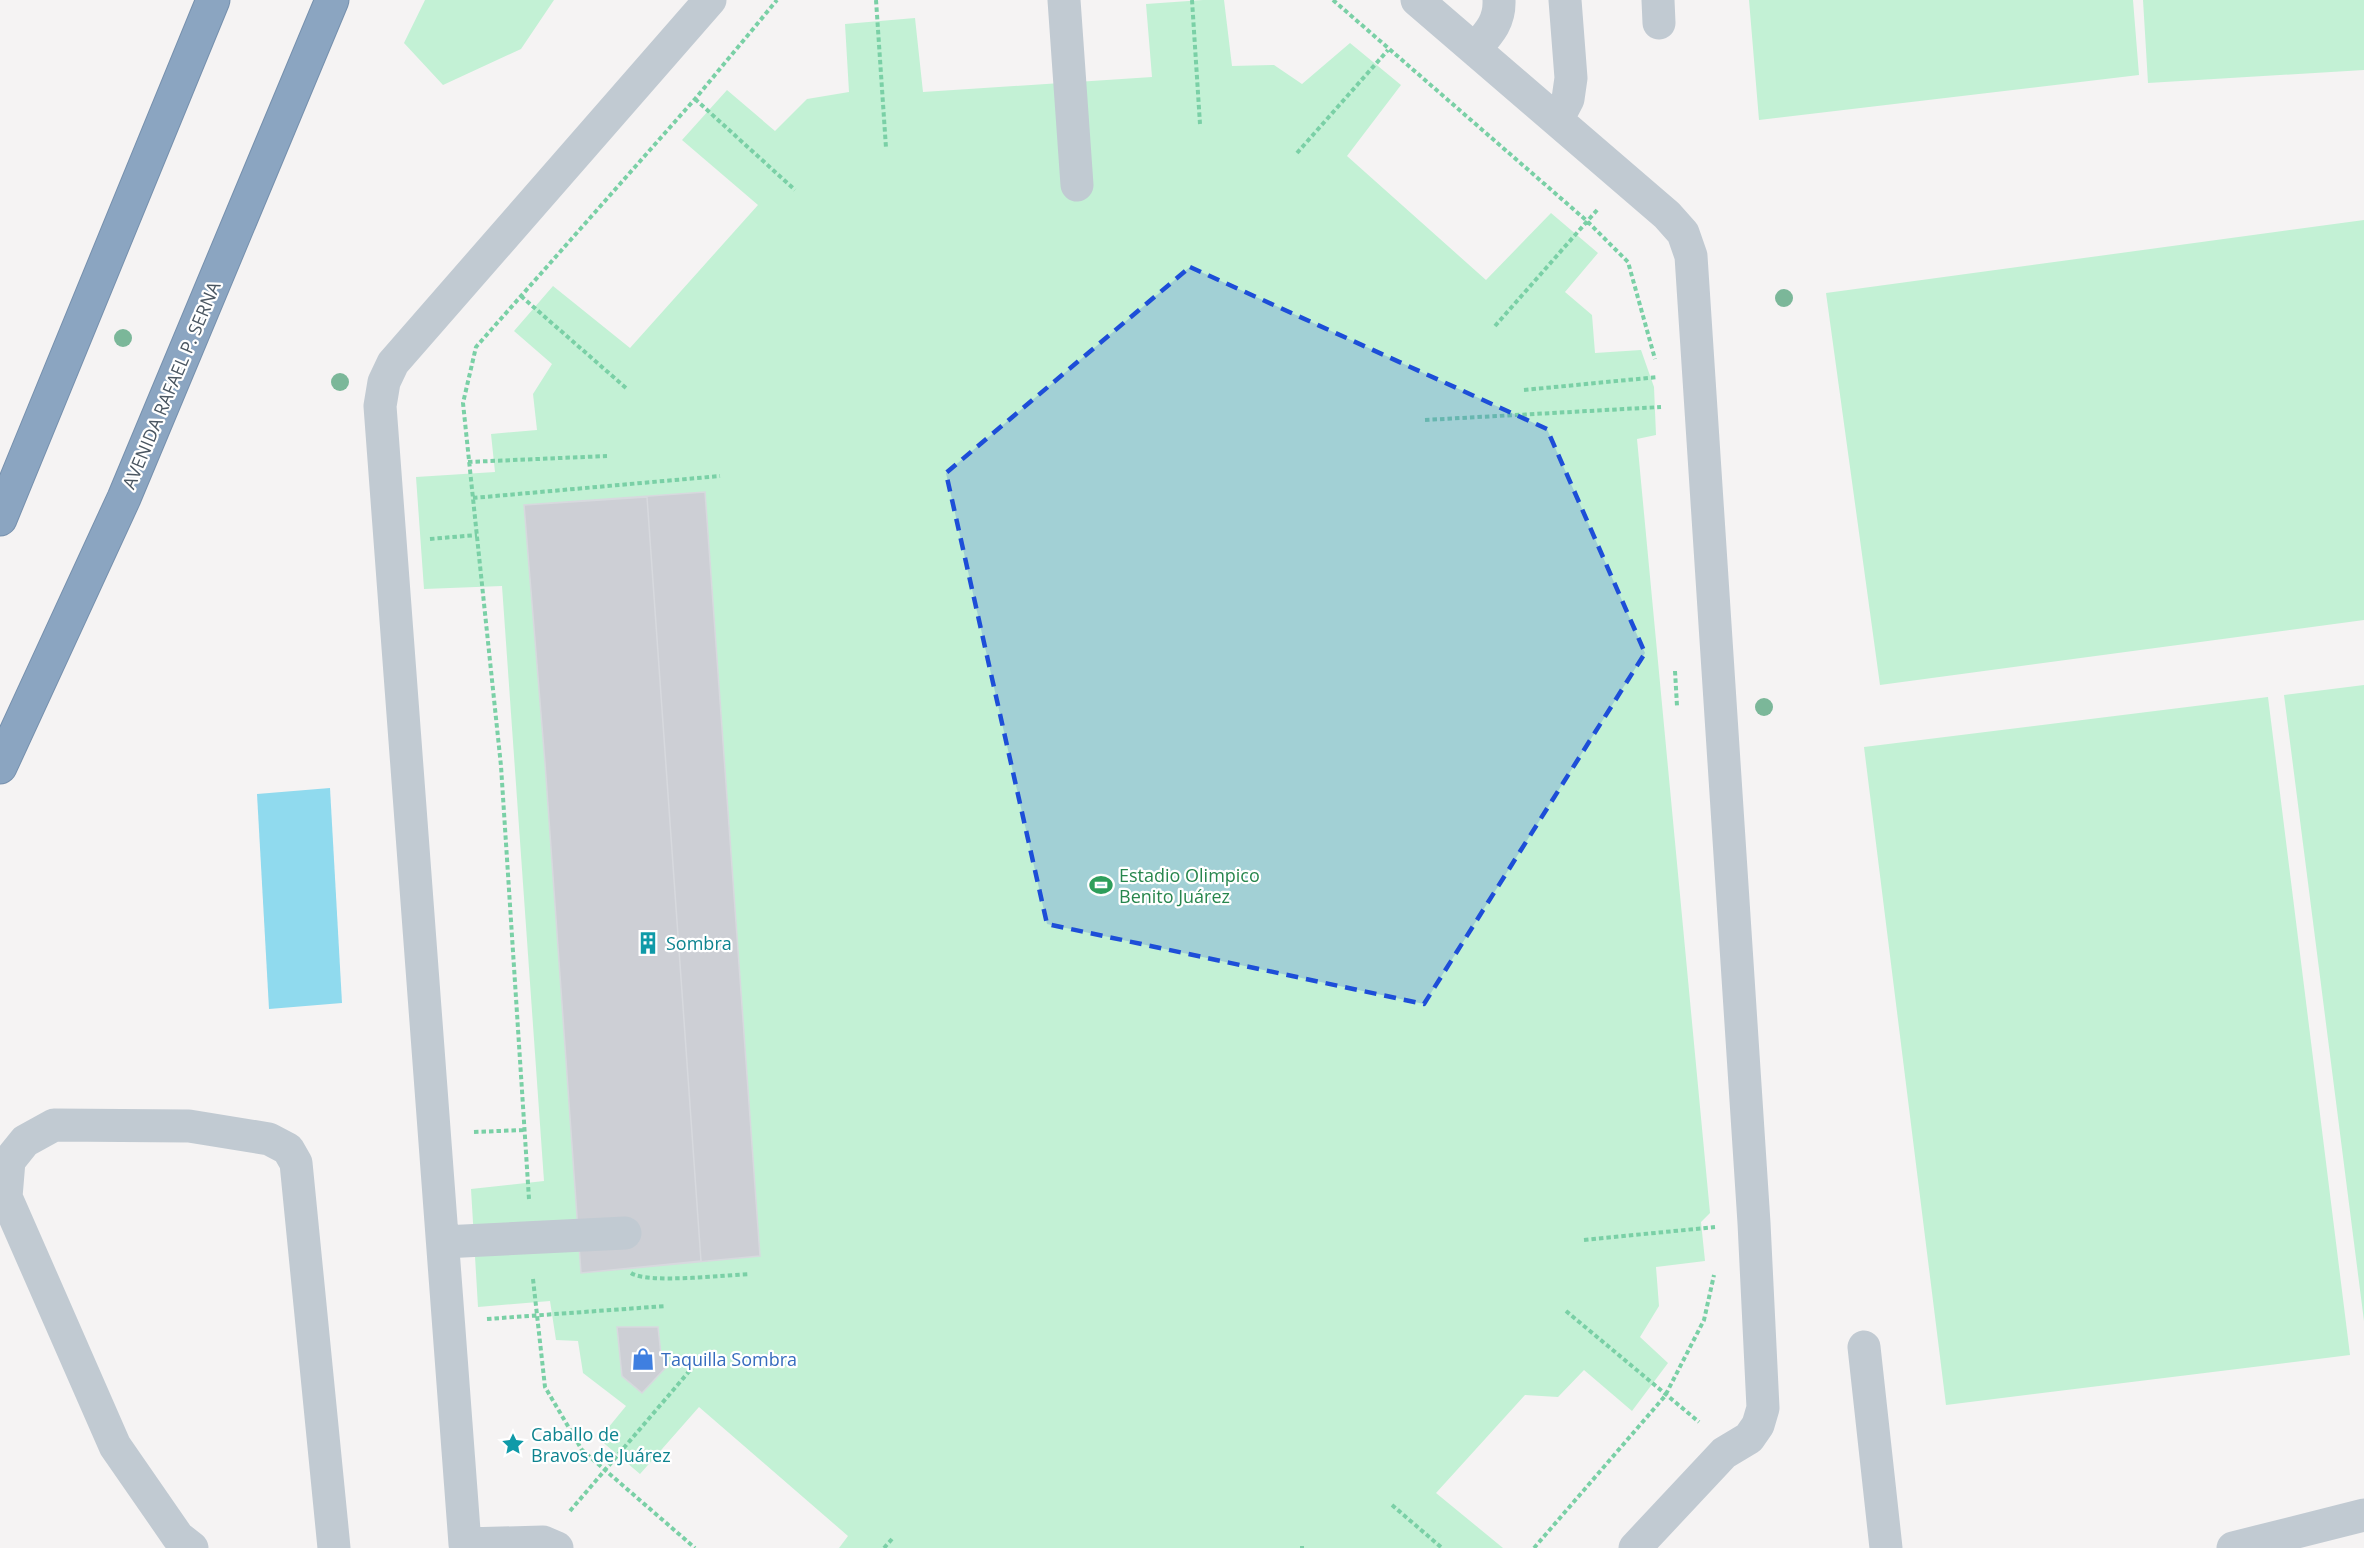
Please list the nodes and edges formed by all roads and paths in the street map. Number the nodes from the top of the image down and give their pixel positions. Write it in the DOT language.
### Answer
graph roads {
  1 [pos="213,0"];
  2 [pos="332,0"];
  3 [pos="710,0"];
  4 [pos="777,0"];
  5 [pos="876,0"];
  6 [pos="1064,0"];
  7 [pos="1192,0"];
  8 [pos="1333,0"];
  9 [pos="1417,0"];
  10 [pos="1499,0"];
  11 [pos="1565,0"];
  12 [pos="1475,49"];
  13 [pos="1388,50"];
  14 [pos="695,99"];
  15 [pos="1557,120"];
  16 [pos="1200,124"];
  17 [pos="886,148"];
  18 [pos="1296,153"];
  19 [pos="1627,179"];
  20 [pos="1077,185"];
  21 [pos="795,190"];
  22 [pos="1587,221"];
  23 [pos="521,296"];
  24 [pos="1495,326"];
  25 [pos="1660,376"];
  26 [pos="1660,387"];
  27 [pos="626,388"];
  28 [pos="1524,390"];
  29 [pos="1661,397"];
  30 [pos="1662,407"];
  31 [pos="1662,416"];
  32 [pos="1425,420"];
  33 [pos="607,456"];
  34 [pos="468,462"];
  35 [pos="720,476"];
  36 [pos="473,498"];
  37 [pos="0,519"];
  38 [pos="477,535"];
  39 [pos="391,543"];
  40 [pos="1674,664"];
  41 [pos="1677,709"];
  42 [pos="0,767"];
  43 [pos="524,1130"];
  44 [pos="435,1133"];
  45 [pos="528,1178"];
  46 [pos="611,1234"];
  47 [pos="1718,1238"];
  48 [pos="1584,1240"];
  49 [pos="443,1242"];
  50 [pos="1715,1270"];
  51 [pos="750,1274"];
  52 [pos="666,1306"];
  53 [pos="1566,1311"];
  54 [pos="535,1314"];
  55 [pos="449,1323"];
  56 [pos="1864,1347"];
  57 [pos="692,1368"];
  58 [pos="1665,1396"];
  59 [pos="1724,1453"];
  60 [pos="606,1471"];
  61 [pos="1392,1505"];
  62 [pos="2364,1515"];
  63 [pos="892,1539"];
  64 [pos="550,1545"];
  65 [pos="465,1546"];
  66 [pos="192,1548"];
  67 [pos="334,1548"];
  68 [pos="695,1548"];
  69 [pos="884,1548"];
  70 [pos="1442,1548"];
  71 [pos="1534,1548"];
  72 [pos="1635,1548"];
  73 [pos="1886,1548"];
  74 [pos="2233,1548"];
  1 -- 37 [label="highway"];
  2 -- 42 [label="highway, AVENIDA RAFAEL P. SERNA"];
  3 -- 39 [label="lane"];
  4 -- 14 [label="path"];
  5 -- 17 [label="path"];
  6 -- 20 [label="lane"];
  7 -- 16 [label="path"];
  8 -- 13 [label="path"];
  9 -- 12 [label="lane"];
  10 -- 12 [label="lane"];
  11 -- 15 [label="lane"];
  12 -- 15 [label="lane"];
  13 -- 18 [label="path"];
  13 -- 22 [label="path"];
  14 -- 21 [label="path"];
  14 -- 23 [label="path"];
  15 -- 19 [label="lane"];
  19 -- 22 [label="path"];
  19 -- 59 [label="lane"];
  22 -- 24 [label="path"];
  22 -- 25 [label="path"];
  23 -- 27 [label="path"];
  23 -- 34 [label="path"];
  25 -- 26 [label="path"];
  25 -- 28 [label="path"];
  29 -- 30 [label="path"];
  30 -- 31 [label="path"];
  30 -- 32 [label="path"];
  33 -- 34 [label="path"];
  34 -- 36 [label="path"];
  35 -- 36 [label="path"];
  36 -- 38 [label="path"];
  38 -- 39 [label="path"];
  38 -- 43 [label="path"];
  39 -- 44 [label="lane"];
  40 -- 41 [label="path"];
  43 -- 44 [label="path"];
  43 -- 45 [label="path"];
  44 -- 49 [label="lane"];
  46 -- 49 [label="lane"];
  46 -- 51 [label="path"];
  47 -- 48 [label="path"];
  49 -- 55 [label="lane"];
  50 -- 58 [label="path"];
  52 -- 54 [label="path"];
  53 -- 58 [label="path"];
  54 -- 55 [label="path"];
  54 -- 60 [label="path"];
  55 -- 65 [label="lane"];
  56 -- 73 [label="lane"];
  57 -- 60 [label="path"];
  58 -- 59 [label="path"];
  58 -- 71 [label="path"];
  59 -- 72 [label="lane"];
  60 -- 64 [label="path"];
  60 -- 68 [label="path"];
  61 -- 70 [label="path"];
  62 -- 74 [label="lane"];
  63 -- 69 [label="path"];
  64 -- 65 [label="lane"];
  66 -- 67 [label="lane"];
}
